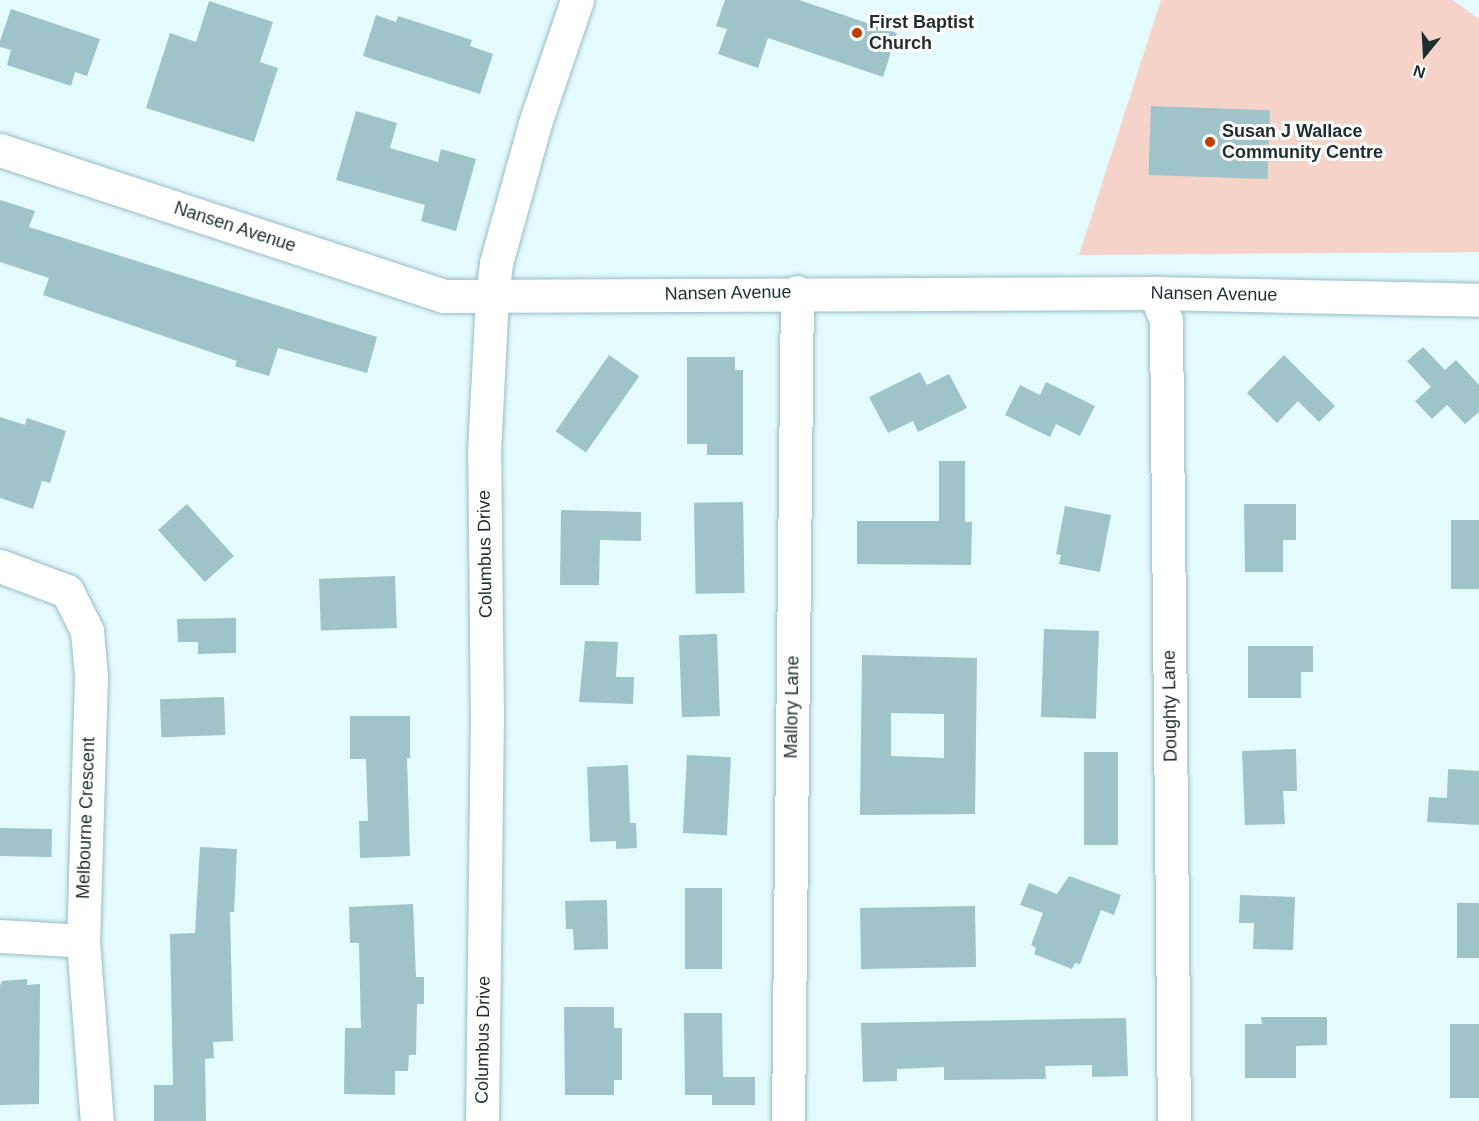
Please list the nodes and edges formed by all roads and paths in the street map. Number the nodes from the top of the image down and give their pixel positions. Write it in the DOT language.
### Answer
graph roads {
  1 [pos="577,0"];
  2 [pos="0,150"];
  3 [pos="797,292"];
  4 [pos="1155,293"];
  5 [pos="492,296"];
  6 [pos="1479,300"];
  7 [pos="0,566"];
  8 [pos="0,936"];
  9 [pos="83,941"];
  10 [pos="97,1121"];
  11 [pos="482,1121"];
  12 [pos="788,1121"];
  13 [pos="1174,1121"];
  1 -- 5 [label="street, Columbus Drive"];
  2 -- 5 [label="street, Nansen Avenue"];
  3 -- 4 [label="street, Nansen Avenue"];
  3 -- 5 [label="street, Nansen Avenue"];
  3 -- 12 [label="street, Mallory Lane"];
  4 -- 6 [label="street, Nansen Avenue"];
  4 -- 13 [label="street, Doughty Lane"];
  5 -- 11 [label="street, Columbus Drive"];
  7 -- 9 [label="street, Melbourne Crescent"];
  8 -- 9 [label="street"];
  9 -- 10 [label="street, Melbourne Crescent"];
}
